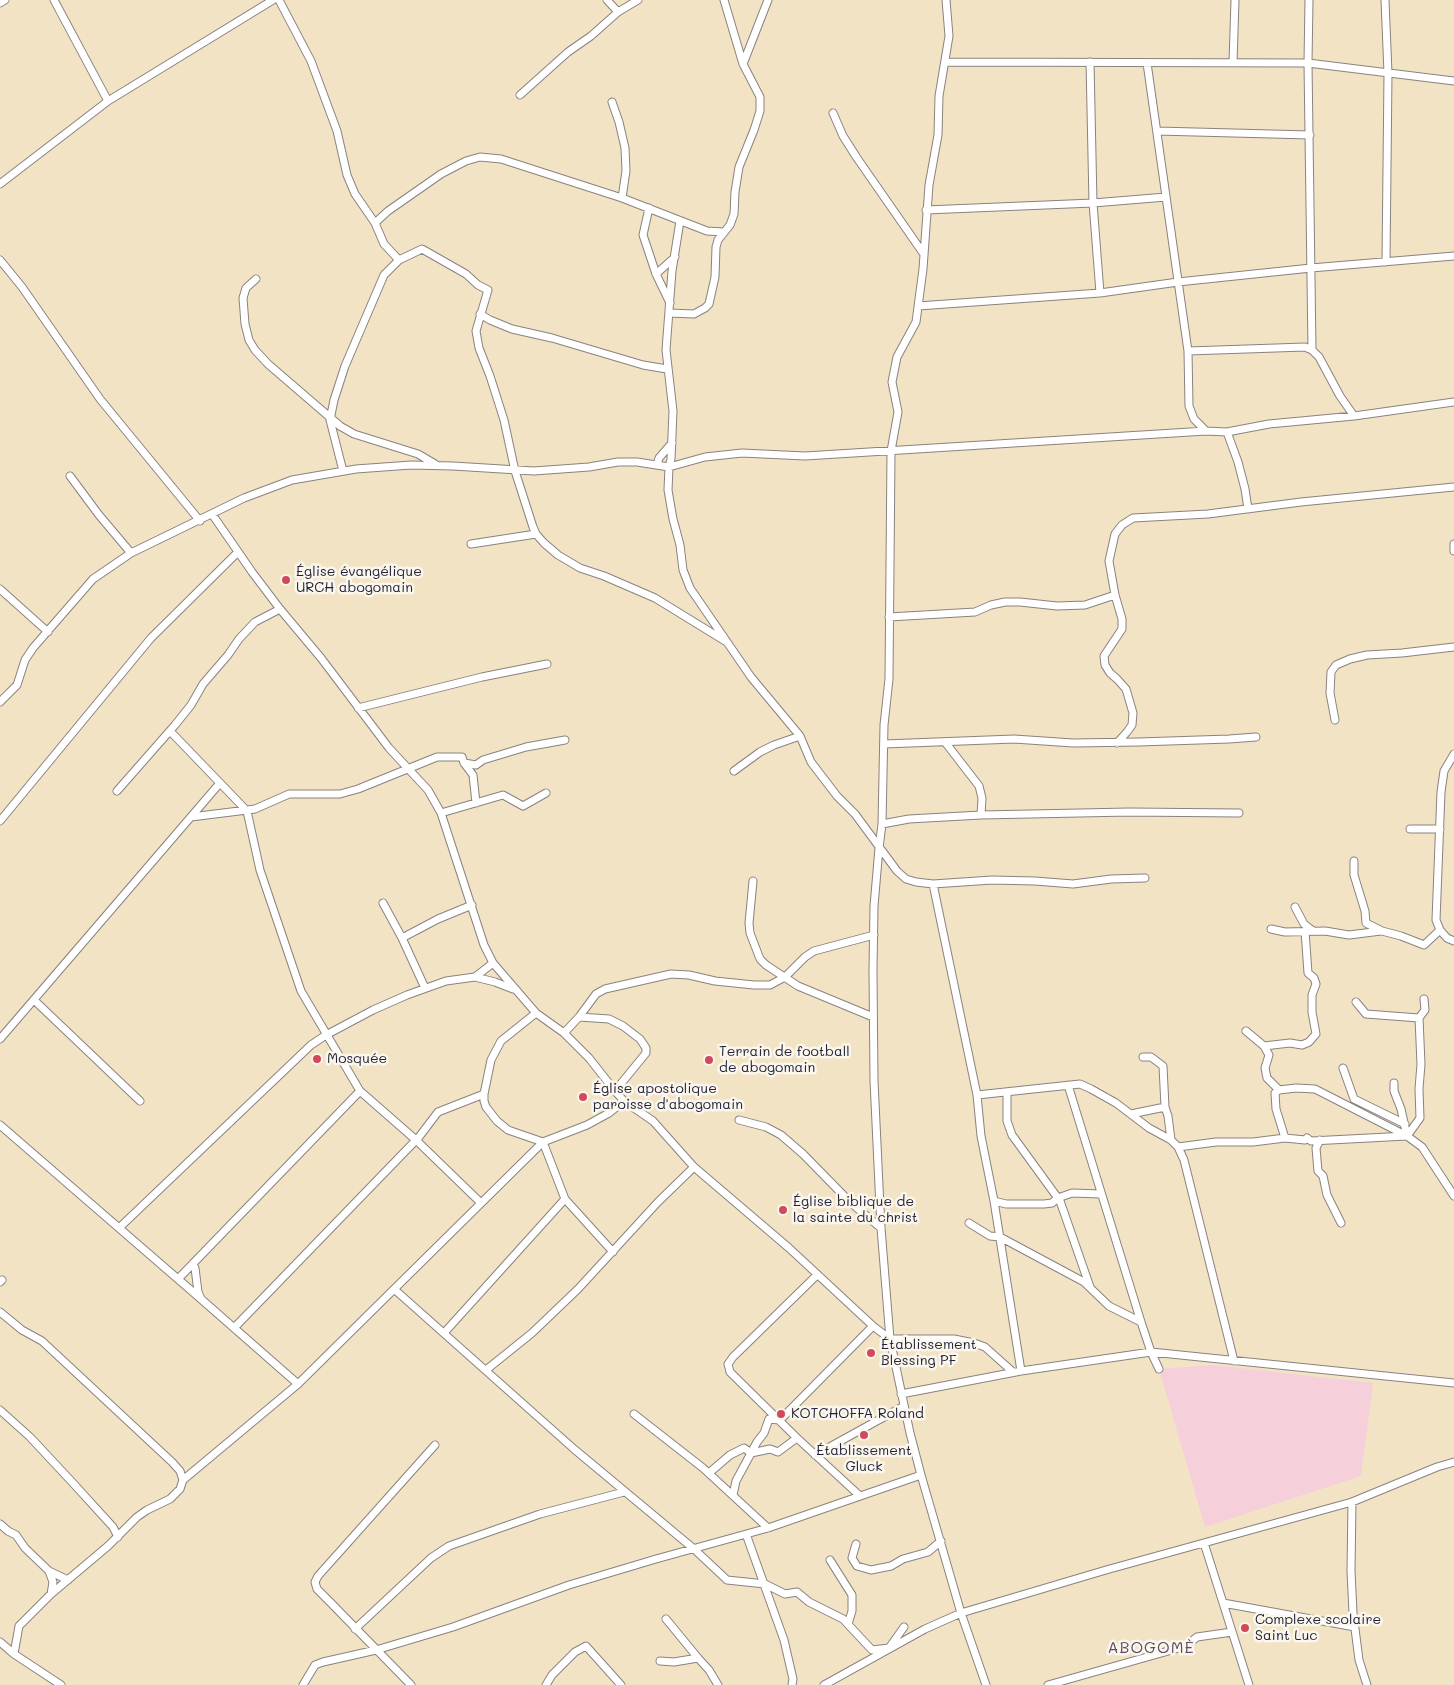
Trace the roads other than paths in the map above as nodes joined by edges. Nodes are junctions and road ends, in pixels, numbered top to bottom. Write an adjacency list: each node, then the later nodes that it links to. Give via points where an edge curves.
1 (5, 0): 13 (street)
2 (54, 0): 24 (street)
3 (273, 0): 24 (street)
4 (279, 0): 36 (street, via 311,61 338,131 346,175)
5 (607, 0): 14 (street)
6 (638, 0): 14 (street)
7 (724, 0): 20 (street)
8 (768, 0): 20 (street)
9 (946, 0): 15 (street, via 949,36)
10 (1235, 0): 18 (street)
11 (1309, 0): 19 (street)
12 (1385, 0): 21 (street)
13 (0, 3)
14 (618, 12): 23 (street)
15 (946, 62): 16 (street); 34 (street)
16 (1090, 62): 17 (street); 32 (street)
17 (1147, 62): 18 (street); 27 (street)
18 (1233, 63): 19 (street)
19 (1308, 63): 21 (street); 28 (street)
20 (743, 64): 37 (street, via 760,97 760,111 739,167 734,214)
21 (1388, 73): 22 (street); 43 (street)
22 (1454, 81)
23 (520, 95)
24 (108, 101): 29 (street)
25 (612, 102): 31 (street, via 625,148)
26 (833, 113): 38 (street, via 857,158)
27 (1157, 131): 28 (street); 30 (street)
28 (1310, 135): 44 (street)
29 (0, 184)
30 (1166, 197): 32 (street); 47 (street)
31 (622, 198): 33 (street); 36 (street, via 501,159 480,158 466,161 441,174)
32 (1093, 203): 34 (street); 48 (street)
33 (649, 208): 35 (street); 45 (street, via 643,235)
34 (926, 210): 38 (street)
35 (680, 221): 37 (street, via 707,231); 40 (street)
36 (375, 223): 42 (street, via 384,244)
37 (724, 232): 51 (street, via 716,247 715,277 709,304 694,314)
38 (924, 253): 50 (street)
39 (1454, 256): 43 (street)
40 (675, 257): 45 (street); 49 (street)
41 (0, 260): 72 (street, via 100,399)
42 (399, 260): 52 (street, via 422,249 466,274 488,290); 58 (street, via 384,275 345,366)
43 (1386, 262): 44 (street)
44 (1311, 268): 47 (street); 53 (street)
45 (656, 274): 49 (street)
46 (256, 279): 58 (street, via 246,288 243,298 249,340 268,364)
47 (1178, 282): 48 (street); 54 (street)
48 (1100, 293): 50 (street)
49 (670, 304): 51 (street)
50 (918, 306): 62 (street, via 914,328 897,357 892,382 898,412)
51 (669, 313): 55 (street)
52 (480, 314): 55 (street, via 512,329); 66 (street, via 476,331 479,348 504,420)
53 (1312, 350): 54 (street, via 1305,347); 57 (street)
54 (1188, 351): 59 (street, via 1189,406 1194,419)
55 (668, 369): 61 (street, via 673,411)
56 (1454, 402): 57 (street)
57 (1354, 416): 60 (street, via 1269,424)
58 (330, 420): 63 (street, via 354,434 411,452); 67 (street)
59 (1206, 431): 60 (street); 62 (street)
60 (1227, 432): 70 (street, via 1238,462)
61 (672, 444): 64 (street, via 659,458); 65 (street)
62 (891, 451): 65 (street, via 804,456 742,453 706,457); 82 (street)
63 (438, 465): 66 (street); 67 (street)
64 (657, 466): 65 (street); 66 (street, via 618,462 589,467)
65 (669, 468): 84 (street, via 668,490 683,570 690,588)
66 (515, 470): 73 (street)
67 (343, 471): 71 (street, via 292,480)
68 (70, 476): 78 (street, via 98,515)
69 (1454, 487): 70 (street)
70 (1248, 508): 80 (street, via 1208,514 1133,518 1122,525 1115,534 1109,561)
71 (212, 514): 72 (street); 77 (street)
72 (200, 521): 78 (street)
73 (536, 534): 74 (street); 84 (street, via 558,555 580,568 655,598)
74 (471, 544)
75 (1454, 544): 76 (street)
76 (1454, 551)
77 (238, 552): 81 (street); 110 (street, via 151,638)
78 (132, 553): 83 (street, via 93,579)
79 (0, 589): 83 (street)
80 (1115, 595): 82 (street, via 1085,605 1005,602 975,612); 95 (street, via 1122,630 1104,656 1105,665 1126,689 1133,713 1132,725)
81 (280, 609): 88 (street); 90 (street, via 255,622 240,638)
82 (889, 617): 96 (street)
83 (48, 632): 87 (street, via 25,660 17,685)
84 (728, 643): 91 (street)
85 (1454, 647): 89 (street, via 1367,655 1336,665 1331,672 1330,694)
86 (547, 664): 88 (street)
87 (0, 702)
88 (358, 708): 99 (street)
89 (1335, 720)
90 (170, 730): 101 (street); 102 (street)
91 (800, 736): 100 (street, via 760,752); 114 (street, via 810,762 855,814)
92 (1256, 737): 95 (street)
93 (565, 740): 98 (street, via 482,760 476,765)
94 (945, 742): 95 (street, via 1014,739 1073,744); 96 (street); 108 (street, via 979,786)
95 (1117, 743)
96 (884, 744): 111 (street)
97 (1454, 754): 113 (street, via 1444,771)
98 (464, 763): 99 (street, via 462,757 437,757); 104 (street, via 473,775)
99 (408, 768): 105 (street, via 340,794 289,794); 106 (street, via 428,790)
100 (734, 771)
101 (220, 783): 105 (street); 109 (street)
102 (117, 792)
103 (546, 792): 104 (street, via 523,806 503,795)
104 (476, 804): 106 (street)
105 (247, 811): 109 (street); 143 (street, via 260,870 301,991)
106 (441, 813): 120 (street)
107 (1239, 813): 108 (street)
108 (981, 815): 111 (street, via 909,819)
109 (191, 817): 135 (street)
110 (0, 821)
111 (882, 824): 114 (street)
112 (1410, 829): 113 (street)
113 (1440, 829): 123 (street, via 1436,920)
114 (878, 848): 118 (street, via 906,879); 126 (street)
115 (1354, 861): 125 (street, via 1354,875 1366,923)
116 (1145, 878): 118 (street, via 1073,884 992,880)
117 (753, 880): 131 (street, via 749,916 752,940 760,959)
118 (932, 884): 155 (street)
119 (383, 903): 127 (street)
120 (472, 905): 127 (street); 129 (street)
121 (1295, 907): 124 (street)
122 (1271, 929): 124 (street)
123 (1440, 930): 125 (street, via 1424,945); 128 (street)
124 (1309, 931): 125 (street, via 1348,935); 145 (street, via 1308,973 1316,984 1312,1012 1316,1034 1302,1045)
125 (1382, 931)
126 (874, 935): 131 (street, via 814,951); 139 (street)
127 (402, 938): 132 (street)
128 (1454, 941)
129 (493, 963): 130 (street); 133 (street)
130 (475, 977): 132 (street); 133 (street)
131 (785, 977): 138 (street, via 770,985 754,985 670,974 605,989 596,994); 139 (street, via 810,992)
132 (425, 988): 143 (street)
133 (514, 989): 137 (street)
134 (1424, 999): 140 (street, via 1425,1010)
135 (34, 1000): 144 (street); 156 (street)
136 (1356, 1002): 140 (street, via 1366,1014)
137 (536, 1013): 142 (street); 154 (street, via 496,1048 490,1060)
138 (579, 1017): 142 (street); 152 (street, via 609,1020 623,1026 646,1048 646,1053)
139 (873, 1017): 180 (street)
140 (1419, 1018): 163 (street, via 1420,1118)
141 (1246, 1031): 145 (street)
142 (564, 1033): 152 (street)
143 (326, 1035): 151 (street); 179 (street, via 311,1045)
144 (0, 1039)
145 (1264, 1046): 150 (street, via 1269,1055 1265,1068 1267,1078)
146 (1144, 1057): 158 (street, via 1151,1057 1163,1066)
147 (1343, 1068): 161 (street, via 1354,1099)
148 (1394, 1082): 161 (street)
149 (1068, 1085): 153 (street); 159 (street, via 1080,1084 1091,1089); 171 (street)
150 (1279, 1090): 163 (street, via 1315,1089); 164 (street, via 1275,1093 1276,1109)
151 (360, 1091): 165 (street); 183 (street)
152 (615, 1091): 157 (street)
153 (1006, 1092): 155 (street); 173 (street, via 1007,1121 1012,1135)
154 (484, 1094): 165 (street, via 438,1112); 168 (street, via 486,1107 508,1130)
155 (977, 1095): 175 (street, via 981,1136)
156 (140, 1101)
157 (624, 1101): 168 (street, via 587,1125); 170 (street, via 653,1120)
158 (1165, 1107): 159 (street); 166 (street)
159 (1131, 1114): 166 (street)
160 (739, 1120): 180 (street, via 781,1135)
161 (1405, 1124): 163 (street)
162 (0, 1126): 179 (street)
163 (1408, 1136): 167 (street); 172 (street, via 1422,1147)
164 (1285, 1138): 167 (street); 169 (street)
165 (416, 1140): 176 (street); 192 (street)
166 (1171, 1140): 169 (street)
167 (1320, 1140): 178 (street, via 1316,1148 1318,1171 1323,1176 1326,1195)
168 (543, 1142): 174 (street); 176 (street)
169 (1178, 1147): 196 (street, via 1184,1160)
170 (694, 1167): 182 (street); 184 (street)
171 (1102, 1194): 173 (street, via 1072,1194); 190 (street)
172 (1454, 1196)
173 (1058, 1198): 175 (street, via 1044,1204); 186 (street)
174 (565, 1200): 182 (street); 193 (street)
175 (994, 1201): 181 (street)
176 (481, 1204): 187 (street)
177 (969, 1223): 181 (street, via 990,1236)
178 (1340, 1223)
179 (119, 1228): 185 (street)
180 (881, 1228): 194 (street)
181 (1000, 1237): 186 (street); 199 (street)
182 (613, 1252): 198 (street, via 532,1333)
183 (193, 1264): 185 (street); 188 (street)
184 (817, 1275): 191 (street); 207 (street, via 728,1364 730,1372)
185 (178, 1279): 188 (street)
186 (1090, 1287): 190 (street, via 1109,1306)
187 (394, 1289): 193 (street); 202 (street)
188 (201, 1299): 192 (street)
189 (0, 1312): 215 (street, via 42,1341 172,1462)
190 (1141, 1322): 195 (street)
191 (872, 1326): 194 (street); 207 (street)
192 (234, 1328): 202 (street)
193 (444, 1333): 198 (street)
194 (890, 1339): 200 (street, via 954,1339 974,1343 985,1347); 203 (street)
195 (1151, 1352): 196 (street); 197 (street); 199 (street)
196 (1234, 1361): 201 (street)
197 (1159, 1369)
198 (486, 1370): 216 (street)
199 (1021, 1371): 200 (street)
200 (1013, 1372): 203 (street)
201 (1454, 1383)
202 (298, 1384): 215 (street)
203 (901, 1394): 204 (street)
204 (904, 1406): 211 (street); 214 (street)
205 (0, 1410): 223 (street, via 60,1469 113,1527)
206 (634, 1414): 213 (street)
207 (780, 1420): 208 (street); 210 (street, via 769,1419)
208 (797, 1438): 210 (street, via 778,1452 770,1449); 211 (street)
209 (435, 1445): 239 (street, via 315,1582 317,1589)
210 (751, 1453): 213 (street, via 744,1448); 217 (street, via 736,1481)
211 (816, 1455): 218 (street)
212 (1454, 1462): 219 (street)
213 (709, 1473): 217 (street)
214 (921, 1475): 218 (street); 224 (street)
215 (183, 1480): 223 (street, via 180,1489 170,1499 137,1517)
216 (624, 1492): 227 (street); 239 (street, via 540,1514 449,1546 431,1558)
217 (733, 1495): 221 (street)
218 (860, 1496): 221 (street)
219 (1352, 1502): 225 (street); 238 (street, via 1351,1571)
220 (0, 1524): 229 (street, via 16,1535)
221 (768, 1528): 222 (street)
222 (746, 1534): 227 (street); 231 (street)
223 (118, 1537): 230 (street)
224 (941, 1541): 226 (street, via 928,1552 871,1570 857,1566 852,1558); 234 (street)
225 (1204, 1543): 233 (street); 234 (street)
226 (856, 1544)
227 (694, 1549): 231 (street, via 727,1580); 243 (street, via 569,1586)
228 (830, 1560): 236 (street, via 852,1595)
229 (49, 1571): 230 (street); 232 (street, via 53,1582)
230 (68, 1580): 232 (street)
231 (765, 1584): 236 (street, via 785,1594 797,1592); 253 (street, via 784,1640)
232 (51, 1594): 244 (street, via 19,1626)
233 (1223, 1603): 238 (street); 240 (street)
234 (961, 1614): 242 (street); 255 (street)
235 (666, 1618): 245 (street)
236 (848, 1624): 242 (street, via 872,1650)
237 (904, 1627): 242 (street)
238 (1355, 1627): 258 (street, via 1359,1660)
239 (356, 1629): 243 (street)
240 (1232, 1632): 256 (street, via 1197,1637 1186,1646); 257 (street)
241 (0, 1642): 244 (street)
242 (888, 1648): 254 (street)
243 (376, 1650): 248 (street, via 315,1665); 249 (street)
244 (14, 1654): 247 (street)
245 (698, 1658): 246 (street); 252 (street)
246 (660, 1661)
247 (61, 1685)
248 (303, 1685)
249 (410, 1685)
250 (546, 1685): 251 (street, via 575,1652 586,1646)
251 (621, 1685)
252 (718, 1685)
253 (792, 1685)
254 (824, 1685)
255 (986, 1685)
256 (1048, 1685)
257 (1249, 1685)
258 (1367, 1685)

